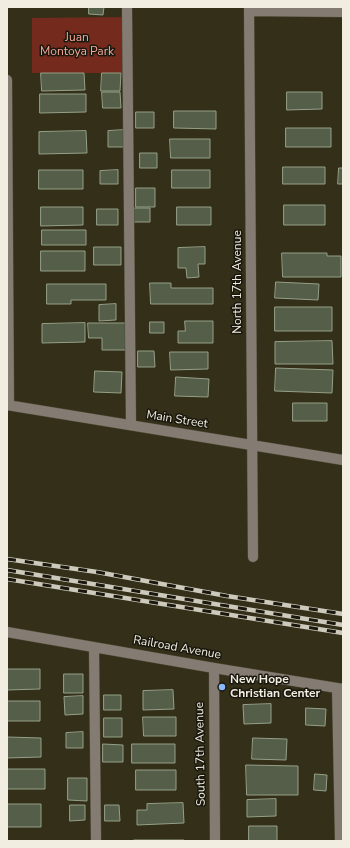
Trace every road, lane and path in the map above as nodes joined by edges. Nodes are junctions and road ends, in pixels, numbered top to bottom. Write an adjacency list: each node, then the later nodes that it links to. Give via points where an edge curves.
1 (127, 7): 6 (street)
2 (249, 9): 3 (street); 7 (street, North 17th Avenue)
3 (343, 12)
4 (7, 80): 5 (street)
5 (8, 405): 6 (street, Main Street)
6 (131, 425): 7 (street, Main Street)
7 (252, 445): 8 (street, Main Street); 9 (street, North 17th Avenue)
8 (343, 460)
9 (253, 557)
10 (7, 632): 11 (street, Railroad Avenue)
11 (94, 647): 12 (street, Railroad Avenue); 14 (street)
12 (214, 668): 13 (street, Railroad Avenue); 15 (street, South 17th Avenue)
13 (340, 688): 16 (street)
14 (96, 841)
15 (215, 841)
16 (340, 841)

